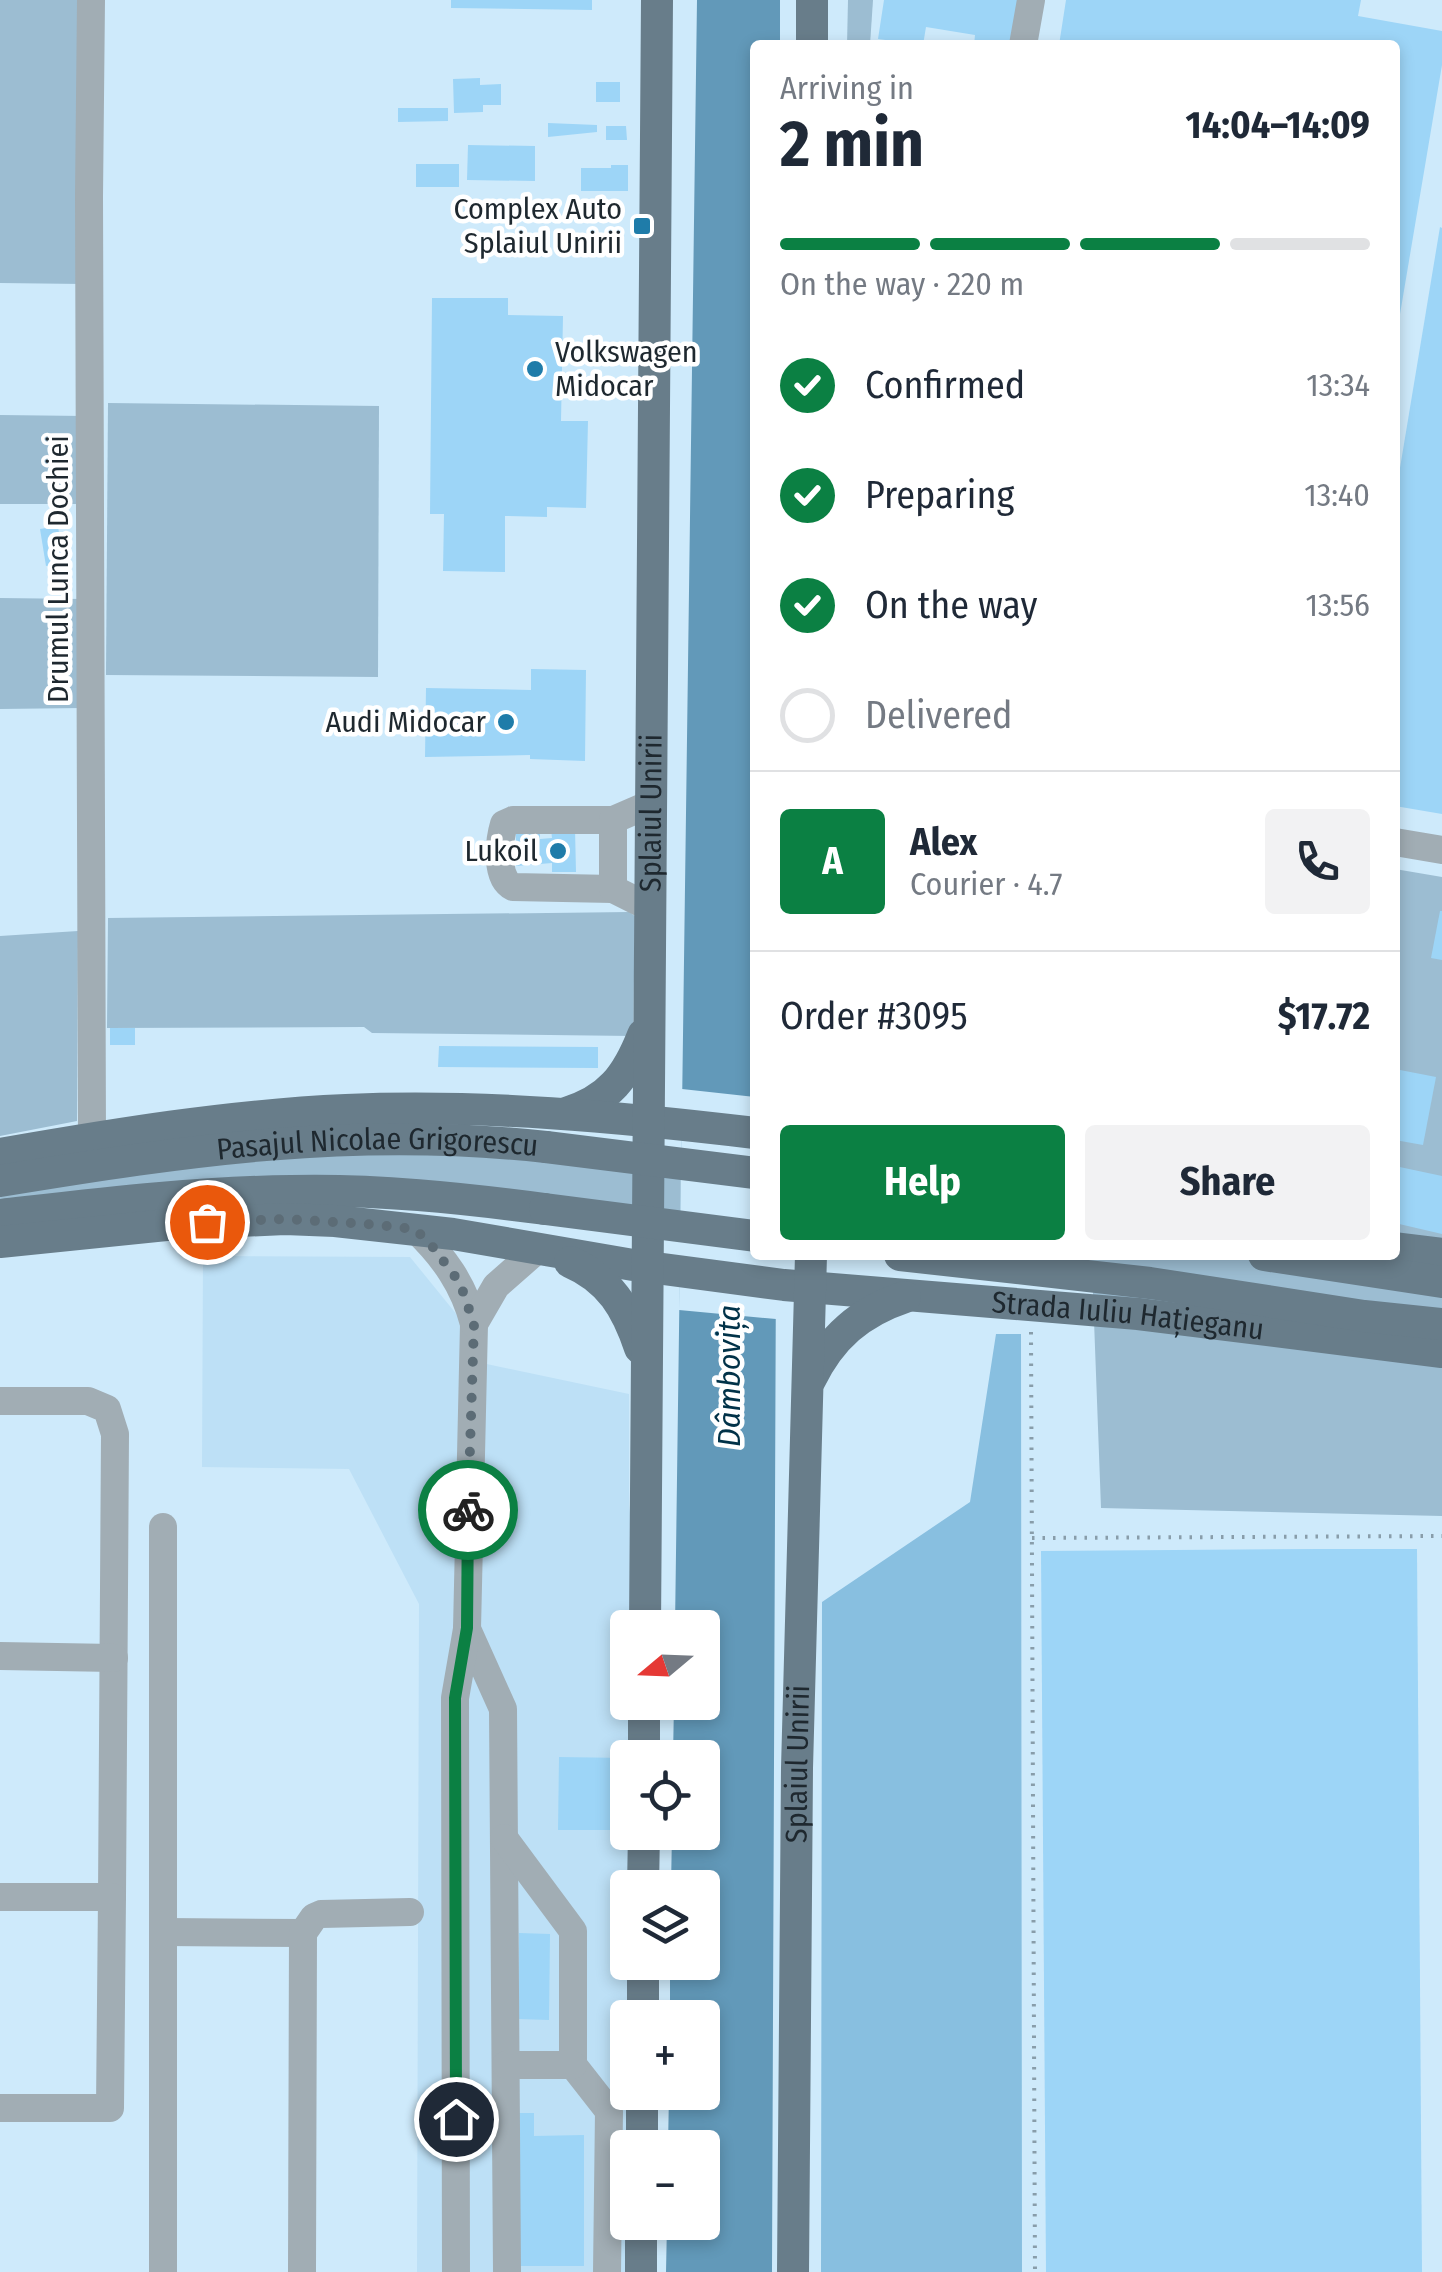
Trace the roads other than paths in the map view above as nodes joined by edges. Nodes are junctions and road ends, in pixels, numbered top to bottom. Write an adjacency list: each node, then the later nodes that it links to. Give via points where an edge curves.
1 (91, 0): 17 (street, Drumul Lunca Dochiei)
2 (657, 0): 7 (main road, Splaiul Unirii)
3 (812, 0): 5 (main road)
4 (1031, 0): 6 (street)
5 (812, 40)
6 (1024, 40)
7 (650, 804): 8 (street); 12 (main road, Splaiul Unirii)
8 (614, 820): 11 (street); 11 (street, via 512,820 501,833 502,875 513,888)
9 (1400, 843): 10 (street)
10 (1442, 850)
11 (613, 889): 12 (street)
12 (649, 908): 13 (main road, Splaiul Unirii)
13 (648, 1021): 14 (main road, via 612,1091); 15 (main road, Splaiul Unirii)
14 (558, 1115): 15 (main road); 17 (main road, via 346,1110)
15 (648, 1121): 16 (main road); 31 (main road, Splaiul Unirii)
16 (750, 1133)
17 (92, 1138): 18 (main road)
18 (0, 1154)
19 (750, 1172): 20 (main road, Pasajul Nicolae Grigorescu, bridge, via 424,1137 300,1140)
20 (0, 1180)
21 (0, 1215): 23 (main road, Pasajul Nicolae Grigorescu, bridge, via 292,1190 425,1196)
22 (415, 1229): 24 (main road, via 238,1220); 25 (main road); 35 (street, via 460,1283)
23 (750, 1235)
24 (0, 1242)
25 (538, 1249): 31 (main road, Strada Iuliu Hațieganu); 35 (street, via 496,1286); 38 (main road, via 606,1283)
26 (1400, 1249): 27 (main road)
27 (1442, 1254)
28 (811, 1260): 33 (main road, Splaiul Unirii)
29 (938, 1260): 36 (main road)
30 (1297, 1260): 32 (main road)
31 (647, 1268): 33 (main road, Strada Iuliu Hațieganu); 38 (main road, Splaiul Unirii)
32 (1442, 1282)
33 (810, 1288): 34 (main road, Strada Iuliu Hațieganu); 39 (main road, Splaiul Unirii)
34 (909, 1296): 37 (main road, Strada Iuliu Hațieganu, via 1173,1318); 39 (main road, via 846,1328)
35 (474, 1324): 43 (street)
36 (1442, 1324)
37 (1442, 1352)
38 (646, 1367): 42 (main road, Splaiul Unirii)
39 (807, 1386): 62 (main road, Splaiul Unirii)
40 (0, 1401): 45 (street, via 88,1402 107,1409 115,1434)
41 (163, 1527): 50 (street)
42 (645, 1610)
43 (467, 1628): 46 (street, via 504,1709); 58 (street, via 455,1698)
44 (0, 1656): 45 (street)
45 (114, 1658): 48 (street)
46 (504, 1838): 52 (street, via 573,1932); 53 (street)
47 (0, 1897): 48 (street)
48 (112, 1897): 54 (street, via 110,2108)
49 (410, 1912): 51 (street, via 320,1914)
50 (164, 1932): 51 (street); 56 (street)
51 (303, 1933): 57 (street)
52 (573, 2065): 53 (street); 60 (street, via 609,2111)
53 (506, 2066): 59 (street)
54 (0, 2108)
55 (641, 2240): 61 (main road)
56 (162, 2272)
57 (302, 2272)
58 (456, 2272)
59 (507, 2272)
60 (607, 2272)
61 (641, 2272)
62 (793, 2272)

